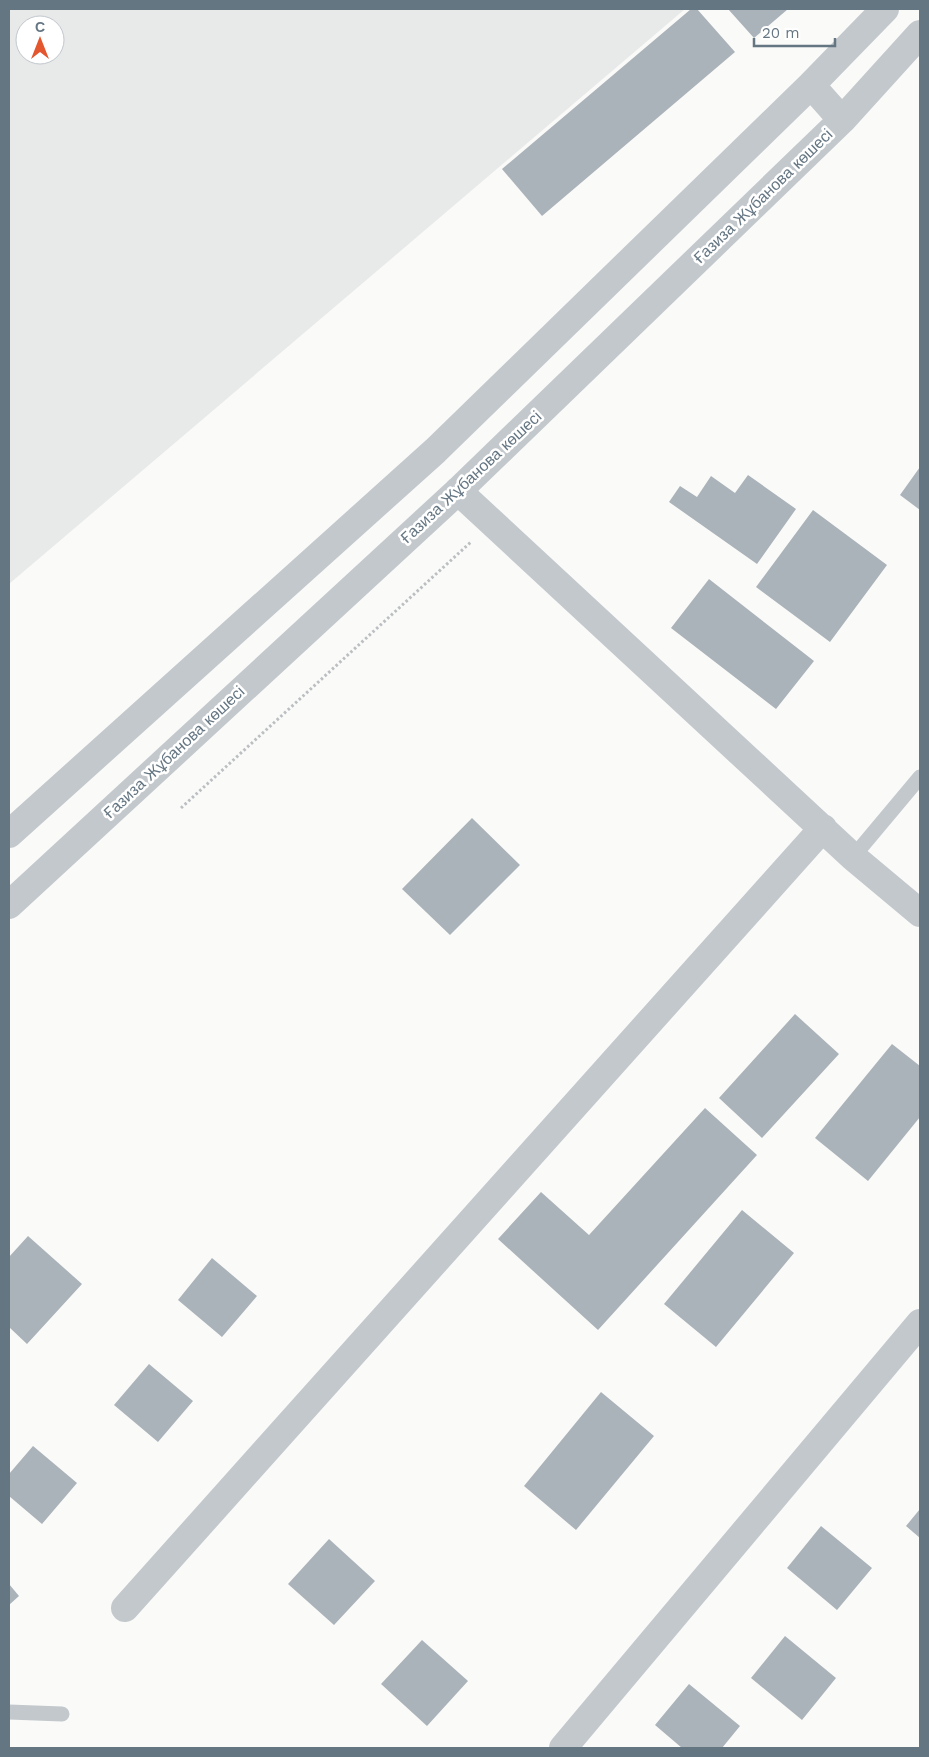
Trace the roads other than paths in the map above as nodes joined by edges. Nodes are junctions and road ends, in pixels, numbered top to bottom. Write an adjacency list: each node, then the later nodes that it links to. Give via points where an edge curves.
1 (885, 9): 3 (street)
2 (920, 34): 4 (street, Ғазиза Жұбанова көшесі)
3 (811, 85): 4 (street); 8 (street, via 435,451)
4 (842, 120): 5 (street, Ғазиза Жұбанова көшесі)
5 (458, 491): 7 (street); 10 (street, Ғазиза Жұбанова көшесі)
6 (920, 777): 9 (lane)
7 (823, 828): 9 (street); 13 (street)
8 (9, 834)
9 (852, 857): 11 (street)
10 (9, 905)
11 (920, 913)
12 (920, 1323): 16 (street)
13 (125, 1608)
14 (9, 1712): 15 (lane)
15 (62, 1714)
16 (563, 1748)

